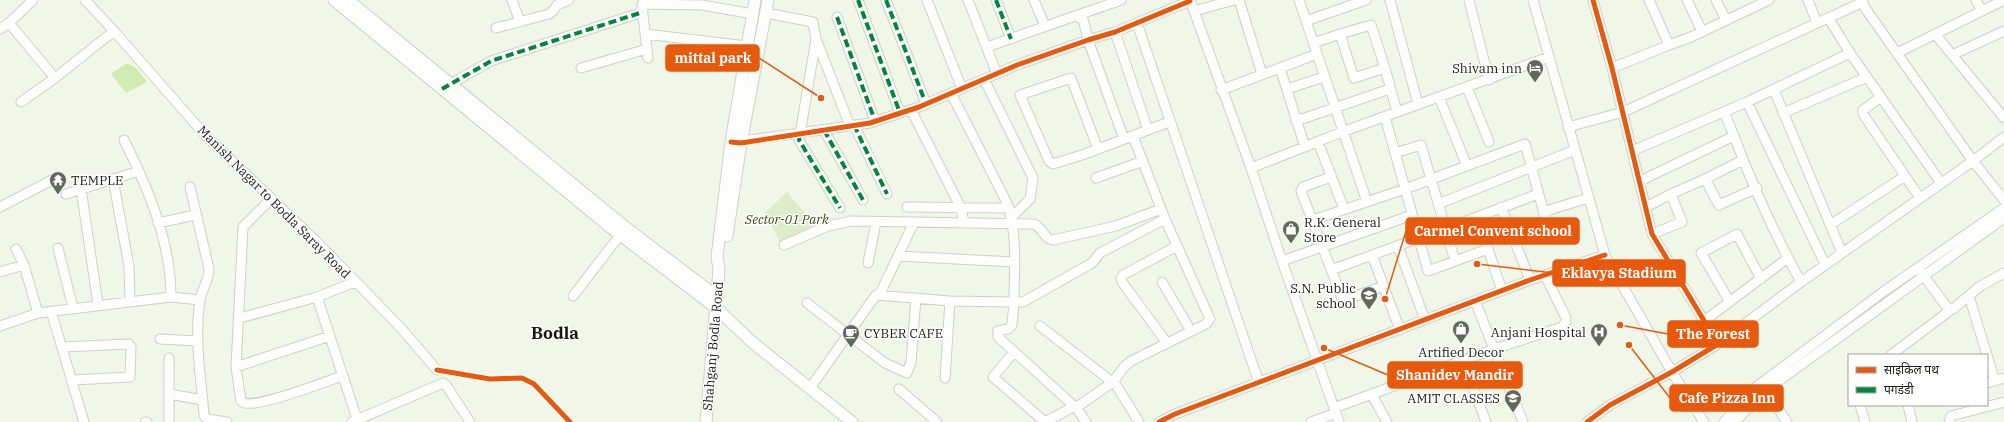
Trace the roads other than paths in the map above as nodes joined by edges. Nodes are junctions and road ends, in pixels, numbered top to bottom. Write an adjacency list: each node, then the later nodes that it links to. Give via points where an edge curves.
1 (33, 0): 45 (street)
2 (85, 0): 50 (street, Manish Nagar to Bodla Saray Road)
3 (334, 0): 80 (main road)
4 (348, 0): 80 (main road)
5 (512, 0): 43 (street)
6 (569, 0): 43 (street, via 557,5 549,14)
7 (755, 0): 37 (main road, Shahganj Bodla Road)
8 (768, 0): 36 (main road, Shahganj Bodla Road)
9 (858, 0): 99 (street)
10 (886, 0): 92 (street)
11 (926, 0): 82 (street)
12 (968, 0): 63 (street)
13 (996, 0): 58 (street)
14 (1034, 0): 47 (street)
15 (1121, 0): 38 (street)
16 (1234, 0): 34 (street)
17 (1239, 0): 74 (street)
18 (1299, 0): 42 (street)
19 (1390, 0): 93 (street)
20 (1469, 0): 79 (street)
21 (1533, 0): 68 (street)
22 (1593, 0): 72 (street)
23 (1649, 0): 61 (street)
24 (1688, 0): 51 (street)
25 (1716, 0): 41 (street)
26 (1769, 0): 41 (street)
27 (1808, 0): 46 (street)
28 (1976, 0): 35 (street)
29 (2004, 0): 35 (street)
30 (1190, 1): 34 (street); 44 (street)
31 (1361, 1): 42 (street)
32 (1862, 1): 40 (street); 65 (street)
33 (642, 5): 37 (street, via 702,5); 54 (street); 80 (street, via 491,61)
34 (1194, 11): 85 (street)
35 (1982, 11): 56 (street)
36 (766, 13): 57 (street, via 811,20); 117 (main road, Shahganj Bodla Road)
37 (753, 14): 62 (main road, Shahganj Bodla Road)
38 (1078, 15): 47 (street); 59 (street, via 1083,19)
39 (836, 17): 103 (street)
40 (1829, 19): 46 (street); 64 (street)
41 (1726, 20): 51 (street)
42 (1306, 21): 60 (street)
43 (520, 22): 48 (street)
44 (1137, 22): 53 (street); 105 (street)
45 (9, 23): 49 (street); 77 (street)
46 (1817, 23): 97 (street)
47 (1045, 26): 58 (street)
48 (496, 28)
49 (0, 29)
50 (114, 31): 77 (street); 149 (street, Manish Nagar to Bodla Saray Road, via 205,135)
51 (1702, 31): 61 (street)
52 (2004, 31): 67 (street)
53 (1115, 32): 59 (street); 109 (street)
54 (645, 34): 62 (street); 69 (street, via 647,53)
55 (1340, 34): 60 (street); 71 (street, via 1371,25); 71 (street, via 1354,78)
56 (1935, 34): 65 (street); 67 (street)
57 (816, 39): 106 (street); 111 (street)
58 (1011, 39): 63 (street)
59 (1088, 40): 73 (street); 115 (street)
60 (1313, 43): 66 (street)
61 (1669, 45): 72 (street)
62 (747, 46): 117 (main road, Shahganj Bodla Road)
63 (987, 47): 73 (street)
64 (1850, 53): 76 (street); 86 (street)
65 (1897, 53): 127 (street)
66 (1317, 54): 70 (street); 75 (street)
67 (1952, 55): 102 (street)
68 (1549, 57): 79 (street); 107 (street)
69 (581, 68)
70 (1280, 68): 74 (street); 83 (street)
71 (1385, 68): 84 (street)
72 (1612, 68): 97 (street)
73 (997, 74): 78 (street)
74 (1262, 74): 85 (street)
75 (1324, 77): 83 (street); 94 (street)
76 (1867, 77): 89 (street); 100 (street)
77 (55, 78): 90 (street)
78 (984, 79): 82 (street); 168 (street, via 1033,178 1030,199)
79 (1489, 80): 81 (street)
80 (446, 86): 180 (main road); 216 (main road)
81 (1467, 87): 88 (street); 119 (street)
82 (962, 89): 87 (street)
83 (1287, 89): 104 (street)
84 (1390, 89): 94 (street); 96 (street)
85 (1221, 90): 129 (street)
86 (1774, 90): 91 (street); 100 (street)
87 (951, 93): 92 (street); 168 (street)
88 (1439, 97): 93 (street); 128 (street)
89 (1881, 97): 132 (street, via 1863,110 1863,114); 140 (street)
90 (21, 102)
91 (1747, 102): 98 (street); 199 (street)
92 (926, 104): 95 (street)
93 (1418, 104): 96 (street)
94 (1334, 108): 104 (street); 110 (street)
95 (911, 110): 99 (street); 161 (street)
96 (1397, 112): 101 (street)
97 (1623, 112): 107 (street); 123 (street)
98 (1724, 112): 113 (street); 123 (street)
99 (900, 113): 103 (street)
100 (1783, 113): 177 (street)
101 (1385, 117): 110 (street); 124 (street)
102 (2004, 118)
103 (875, 121): 106 (street)
104 (1296, 121): 120 (street)
105 (1170, 122): 109 (street); 265 (street)
106 (852, 126): 108 (street); 146 (street)
107 (1568, 127): 122 (street)
108 (824, 130): 111 (street); 152 (street)
109 (1148, 130): 112 (street)
110 (1342, 132): 118 (street); 154 (street)
111 (800, 134): 117 (street); 160 (street, via 799,140)
112 (1133, 136): 115 (street); 126 (street)
113 (1734, 136): 125 (street); 139 (street)
114 (2004, 138): 127 (street)
115 (1124, 139): 121 (street)
116 (124, 140): 131 (street)
117 (736, 142): 216 (main road, Shahganj Bodla Road, via 717,257 719,269)
118 (1318, 142): 120 (street); 133 (street)
119 (1489, 142)
120 (1305, 147): 129 (street)
121 (1098, 149): 121 (street, via 1051,163 1020,95 1071,78)
122 (1575, 150): 130 (street); 150 (street)
123 (1632, 151): 139 (street)
124 (1395, 153): 137 (street, via 1421,145); 144 (street)
125 (1743, 160): 138 (street); 142 (street)
126 (1143, 161): 134 (street); 163 (street)
127 (1973, 161): 140 (street); 153 (street)
128 (1467, 166): 130 (street, via 1525,144); 137 (street)
129 (1251, 168): 195 (street)
130 (1531, 168): 147 (street); 155 (street)
131 (139, 170): 136 (street); 175 (street)
132 (1905, 176): 151 (street); 177 (street)
133 (1331, 177): 164 (street); 172 (street, via 1301,189)
134 (1096, 178)
135 (54, 179): 156 (street)
136 (113, 179): 143 (street); 223 (street, via 129,266)
137 (1431, 179): 144 (street); 155 (street)
138 (1705, 179): 142 (street, via 1719,205); 148 (street)
139 (1640, 181): 159 (street)
140 (1941, 183): 151 (street)
141 (190, 187): 167 (street)
142 (1757, 188): 194 (street)
143 (81, 189): 145 (street); 227 (street)
144 (1405, 189): 154 (street); 166 (street)
145 (66, 194)
146 (887, 194)
147 (1538, 194): 158 (street); 165 (street)
148 (1671, 194): 159 (street); 179 (street, via 1682,222)
149 (271, 198): 209 (street, Manish Nagar to Bodla Saray Road); 234 (street, via 244,227)
150 (1588, 198): 165 (street); 192 (street)
151 (1920, 198): 190 (street)
152 (863, 200)
153 (2004, 200)
154 (1367, 202): 164 (street)
155 (1438, 204): 178 (street)
156 (0, 207)
157 (907, 207): 161 (street)
158 (1502, 207): 169 (street); 182 (street)
159 (1646, 207): 179 (street)
160 (840, 208)
161 (961, 208): 168 (street); 176 (street)
162 (2004, 208): 201 (street)
163 (1161, 209): 168 (street, via 1116,226 1053,240 1048,239 1035,224); 171 (street)
164 (1344, 209): 172 (street)
165 (1543, 212): 182 (street, via 1547,224)
166 (1412, 215): 181 (street); 186 (street)
167 (197, 216): 175 (street); 221 (street, via 209,269)
168 (1011, 216): 176 (street); 197 (street)
169 (1477, 217): 178 (street); 189 (street)
170 (2004, 218): 206 (street)
171 (1165, 219): 184 (street); 225 (street, via 1100,253 1092,263 1023,302)
172 (1313, 220): 186 (street)
173 (876, 222): 174 (street); 183 (street, via 851,221 833,224); 198 (street)
174 (914, 222): 176 (street); 193 (street)
175 (158, 223): 218 (street, via 170,271)
176 (964, 223)
177 (1830, 225): 190 (street)
178 (1445, 229): 196 (street)
179 (1652, 234): 236 (street)
180 (620, 235): 215 (street); 229 (main road)
181 (1419, 238): 185 (street); 196 (street, via 1428,271)
182 (1513, 238): 208 (street)
183 (784, 245)
184 (1177, 246): 240 (street, via 1210,317 1209,322); 245 (street, via 1121,278)
185 (1398, 246): 191 (street); 235 (street)
186 (1323, 247): 195 (street); 202 (street)
187 (58, 248): 230 (street)
188 (16, 249): 200 (street)
189 (1488, 249): 196 (street); 213 (street)
190 (1842, 253): 199 (street)
191 (1372, 255): 202 (street); 212 (street)
192 (1605, 255): 205 (street); 258 (street)
193 (898, 256): 197 (street); 214 (street)
194 (1788, 258): 207 (street); 211 (street)
195 (1282, 261): 253 (street)
196 (1454, 261)
197 (1014, 262): 225 (street)
198 (868, 263)
199 (1825, 264): 211 (street)
200 (24, 265): 203 (street); 233 (street)
201 (1918, 268): 206 (street); 299 (street, via 1752,390)
202 (1331, 270): 212 (street, via 1342,299)
203 (0, 272)
204 (2004, 273): 217 (street, via 1979,287)
205 (1546, 275): 208 (street); 248 (street, via 1566,318 1565,325)
206 (1924, 276): 231 (street, via 1946,308); 300 (street, via 1762,393)
207 (1761, 279): 226 (street); 226 (street, via 1736,234 1701,253)
208 (1530, 280): 213 (street)
209 (355, 282): 219 (street); 257 (street, Manish Nagar to Bodla Saray Road, via 400,327)
210 (1162, 282): 240 (street)
211 (1802, 282): 246 (street)
212 (1384, 286): 239 (street)
213 (1502, 291): 224 (street)
214 (880, 294): 220 (street); 241 (street, via 873,298)
215 (573, 296)
216 (716, 296): 229 (main road, Shahganj Bodla Road)
217 (1969, 296): 231 (street); 251 (street)
218 (171, 297): 221 (street); 223 (street)
219 (317, 297): 234 (street); 242 (street)
220 (916, 298): 222 (street); 241 (street, via 914,337 908,373 885,363)
221 (200, 300): 244 (street)
222 (950, 300): 225 (street); 260 (street)
223 (130, 301): 227 (street)
224 (1474, 301): 235 (street); 248 (street)
225 (1014, 302): 249 (street, via 1012,325 997,335)
226 (1730, 302): 236 (street)
227 (98, 304): 230 (street)
228 (808, 304): 241 (street)
229 (715, 307): 266 (main road, via 752,342); 285 (main road, Shahganj Bodla Road)
230 (73, 308): 232 (street)
231 (1952, 309): 250 (street)
232 (51, 311): 233 (street); 247 (street)
233 (38, 313): 237 (street)
234 (240, 318): 256 (street)
235 (1425, 320): 239 (street)
236 (1704, 321): 246 (street)
237 (0, 326)
238 (1040, 326): 263 (street)
239 (1400, 330): 253 (street)
240 (1191, 331): 245 (street)
241 (848, 333): 266 (street)
242 (330, 336): 256 (street); 259 (street)
243 (160, 339): 244 (street)
244 (198, 341): 270 (street)
245 (1167, 343): 263 (street, via 1131,361)
246 (1718, 344): 258 (street)
247 (62, 348): 262 (street); 262 (street, via 129,344 131,346 130,377)
248 (1494, 349): 254 (street); 296 (street)
249 (1014, 352): 274 (street); 288 (street, via 993,377)
250 (1892, 354)
251 (1987, 354)
252 (169, 358): 268 (street)
253 (1318, 360): 265 (street); 276 (street)
254 (1463, 360): 269 (street); 295 (street)
255 (1988, 362): 264 (street)
256 (236, 367): 259 (street, via 241,400 246,404 267,401)
257 (437, 370)
258 (1672, 372): 277 (street, via 1610,405); 298 (street)
259 (342, 376): 280 (street)
260 (945, 378)
261 (2004, 378): 264 (street)
262 (72, 380): 281 (street)
263 (1113, 382): 274 (street); 290 (street, via 1120,389)
264 (1991, 382)
265 (1259, 383): 279 (street)
266 (810, 388): 286 (main road)
267 (899, 389): 287 (street)
268 (169, 394): 270 (street); 282 (street)
269 (1372, 395): 276 (street); 294 (street)
270 (203, 400): 278 (street)
271 (2004, 402): 304 (street, via 1951,416)
272 (1860, 406): 302 (street)
273 (1908, 406): 303 (street)
274 (1075, 407): 288 (street); 289 (street)
275 (1777, 407): 301 (street)
276 (1335, 410): 292 (street); 293 (street)
277 (1597, 419): 297 (street)
278 (205, 420): 283 (street)
279 (1170, 420): 291 (street)
280 (355, 421): 284 (street, via 443,383)
281 (84, 422)
282 (169, 422)
283 (227, 422)
284 (470, 422)
285 (706, 422)
286 (852, 422)
287 (937, 422)
288 (1045, 422)
289 (1086, 422)
290 (1139, 422)
291 (1159, 422)
292 (1311, 422)
293 (1339, 422)
294 (1387, 422)
295 (1486, 422)
296 (1523, 422)
297 (1587, 422)
298 (1704, 422)
299 (1724, 422)
300 (1735, 422)
301 (1787, 422)
302 (1864, 422)
303 (1912, 422)
304 (1949, 422)

